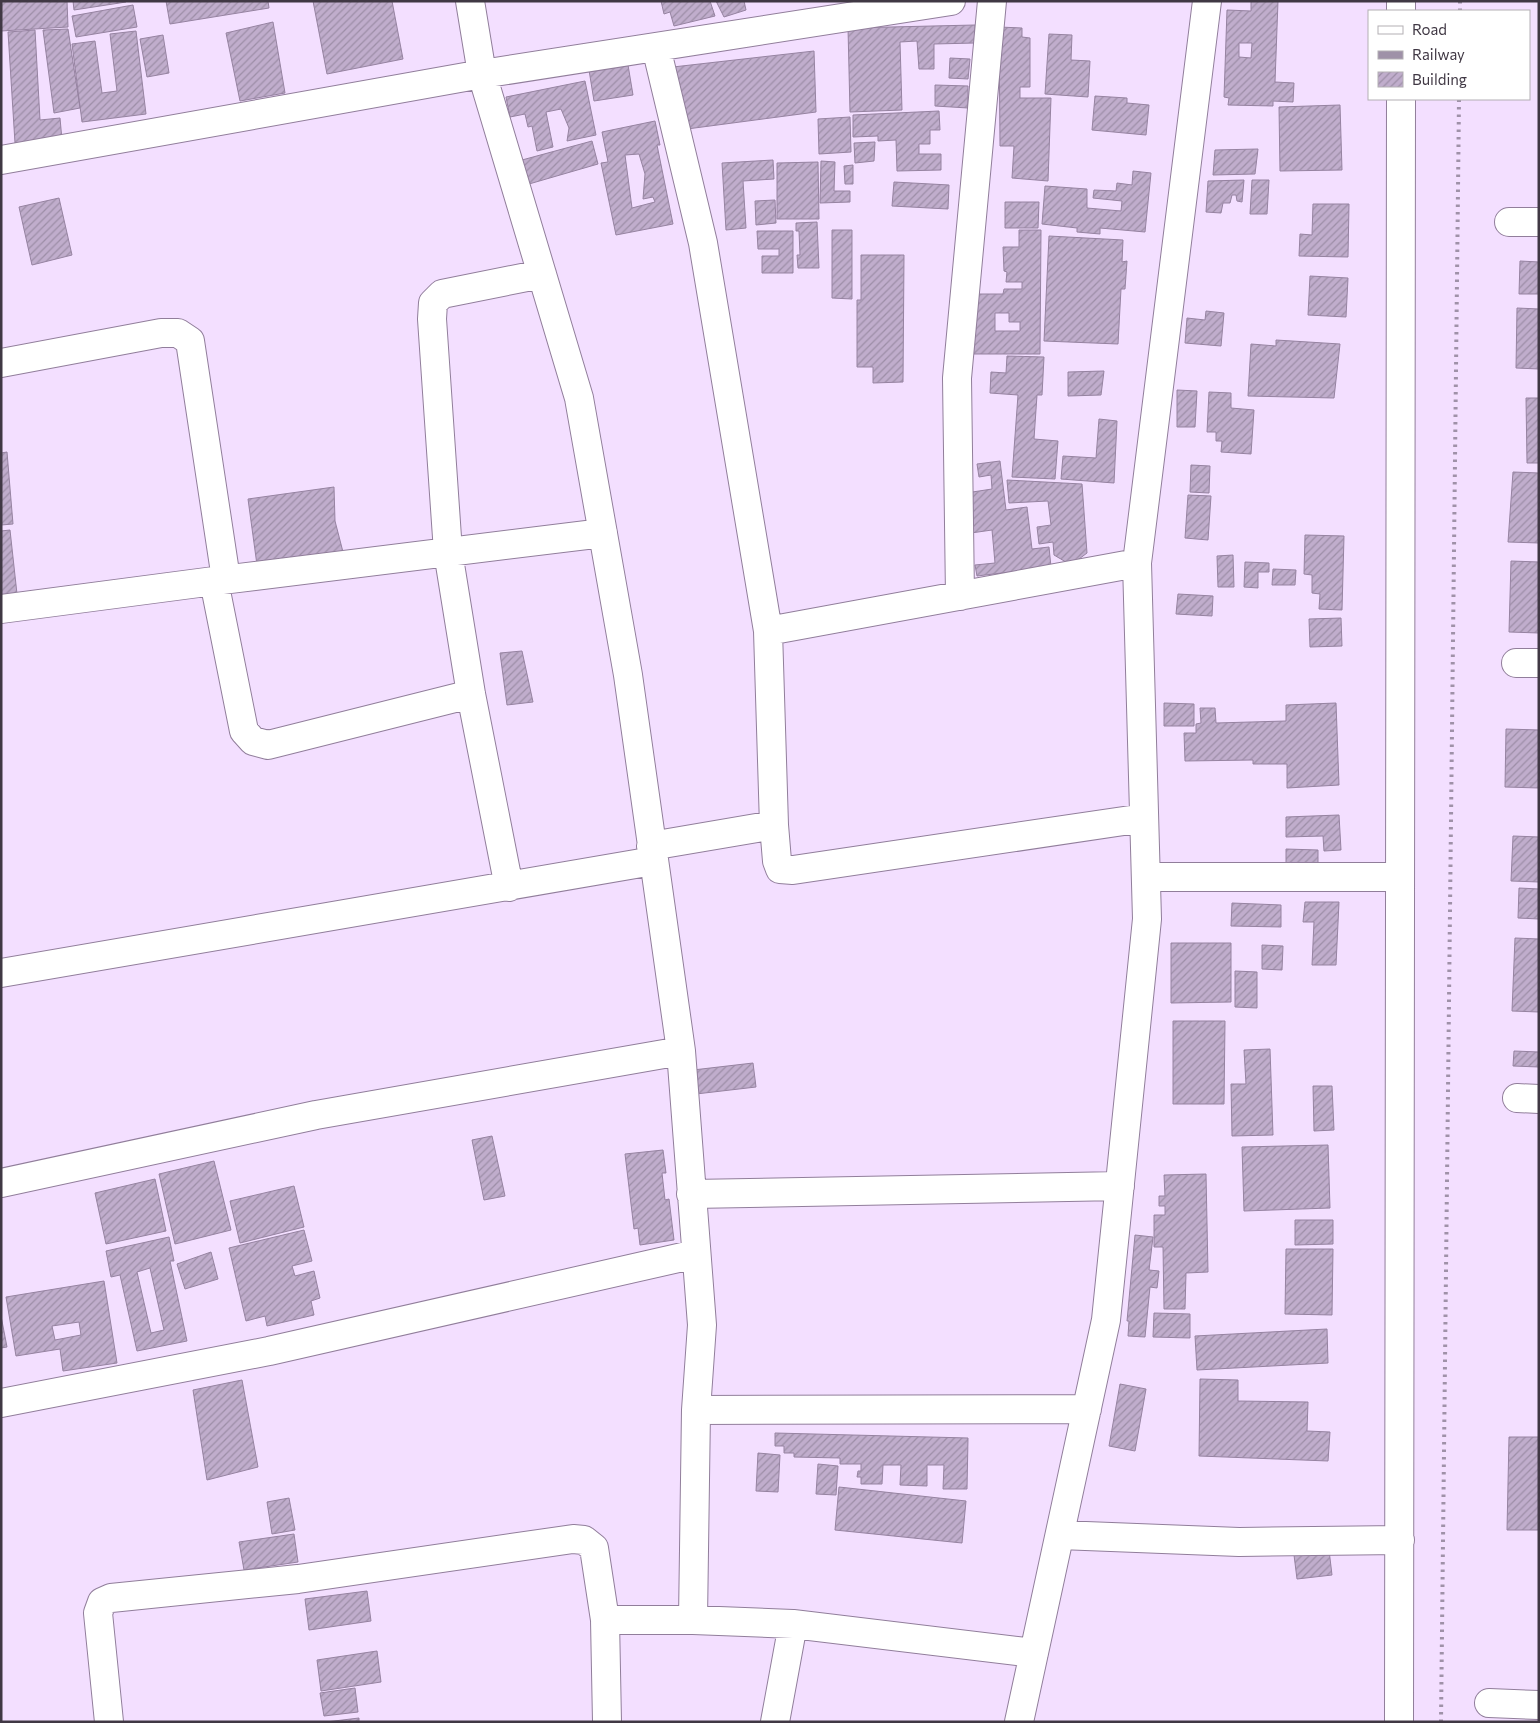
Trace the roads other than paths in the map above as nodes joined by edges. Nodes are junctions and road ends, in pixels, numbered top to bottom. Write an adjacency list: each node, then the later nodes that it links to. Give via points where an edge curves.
1 (470, 1): 7 (street)
2 (951, 1): 5 (street)
3 (992, 1): 18 (street, via 956,378)
4 (1207, 1): 16 (street)
5 (865, 8): 6 (street)
6 (656, 47): 7 (street); 20 (street, via 703,242)
7 (482, 74): 9 (street); 12 (street)
8 (1401, 100): 26 (street)
9 (1, 160)
10 (1509, 222): 11 (street)
11 (1539, 222)
12 (542, 274): 14 (street, via 579,398); 15 (street, via 442,294 433,303)
13 (1, 363): 17 (street, via 162,333 178,334 190,341)
14 (603, 534): 15 (street); 24 (street, via 628,675)
15 (448, 552): 17 (street); 21 (street)
16 (1137, 563): 18 (street); 22 (street)
17 (220, 580): 19 (street); 21 (street, via 244,731 253,741 268,745)
18 (960, 596): 20 (street)
19 (1, 609)
20 (768, 631): 23 (street)
21 (471, 694): 27 (street)
22 (1144, 818): 23 (street, via 793,870 780,869); 25 (street)
23 (774, 825): 24 (street)
24 (652, 853): 27 (street); 29 (street)
25 (1146, 876): 26 (street); 31 (street, via 1147,919)
26 (1400, 877): 38 (street)
27 (509, 887): 28 (street)
28 (1, 973)
29 (681, 1051): 30 (street, via 316,1115); 32 (street)
30 (1, 1183)
31 (1120, 1186): 32 (street); 36 (street, via 1106,1320)
32 (691, 1194): 33 (street)
33 (696, 1254): 34 (street, via 269,1351); 35 (street, via 702,1325)
34 (1, 1403)
35 (696, 1410): 36 (street); 40 (street)
36 (1087, 1410): 37 (street)
37 (1060, 1535): 38 (street, via 1239,1542); 42 (street)
38 (1400, 1540): 49 (street)
39 (606, 1620): 40 (street); 45 (street, via 594,1548 584,1540 573,1539 298,1579 111,1598 102,1602 98,1613); 46 (street)
40 (692, 1620): 41 (street)
41 (793, 1624): 42 (street); 47 (street)
42 (1034, 1653): 48 (street)
43 (1489, 1703): 44 (street)
44 (1539, 1705)
45 (109, 1722)
46 (607, 1722)
47 (775, 1722)
48 (1019, 1722)
49 (1399, 1722)

